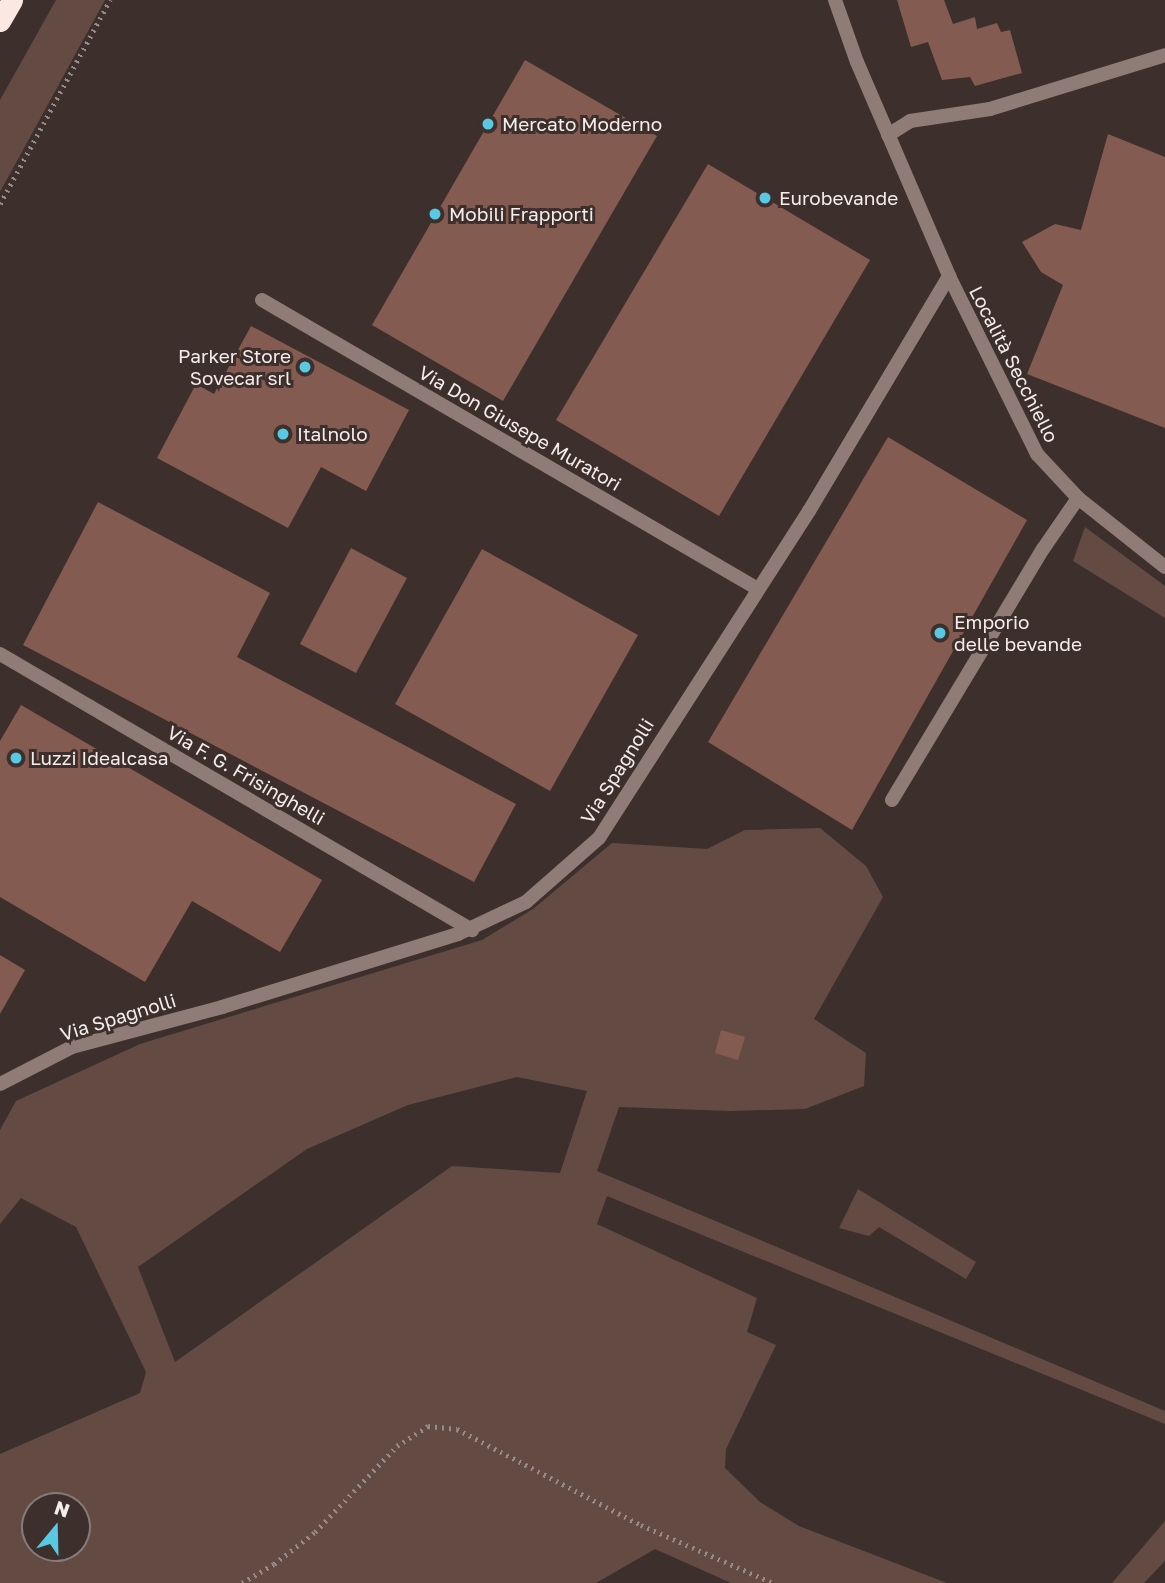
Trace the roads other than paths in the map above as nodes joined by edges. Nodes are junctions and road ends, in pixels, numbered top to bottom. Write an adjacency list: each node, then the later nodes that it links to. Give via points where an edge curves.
1 (12, 0): 3 (highway)
2 (835, 0): 5 (street, Località Secchiello)
3 (0, 21)
4 (1165, 55): 5 (street, via 990,109 910,121)
5 (888, 135): 6 (street, Località Secchiello)
6 (949, 276): 8 (street, Località Secchiello, via 1037,454); 10 (street, Via Spagnolli)
7 (262, 300): 10 (street, Via Don Giusepe Muratori)
8 (1078, 498): 9 (street, Località Secchiello); 12 (street)
9 (1165, 566)
10 (758, 589): 13 (street, Via Spagnolli, via 599,838 526,902)
11 (0, 654): 13 (street, Via F. G. Frisinghelli)
12 (892, 800)
13 (472, 930): 14 (street, Via Spagnolli, via 222,1007 72,1047)
14 (0, 1084)

